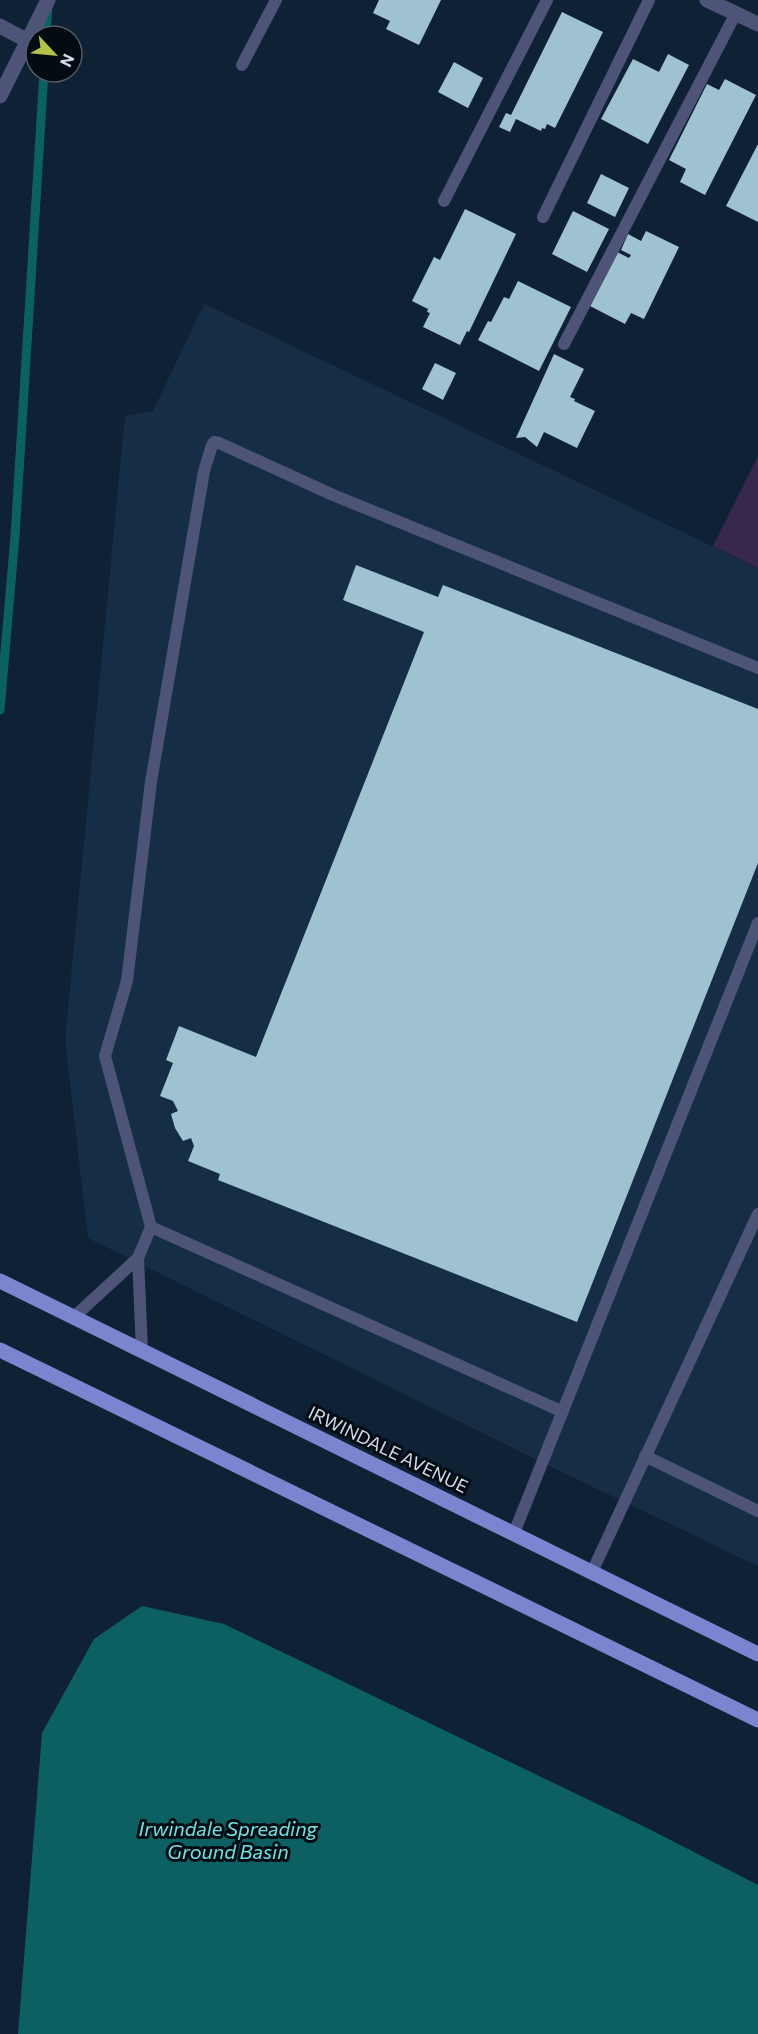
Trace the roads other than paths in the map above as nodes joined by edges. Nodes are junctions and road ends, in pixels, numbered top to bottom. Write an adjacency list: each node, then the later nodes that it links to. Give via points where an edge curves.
1 (48, 0): 7 (street)
2 (276, 0): 11 (lane)
3 (547, 0): 13 (lane)
4 (649, 0): 14 (lane)
5 (707, 0): 6 (street)
6 (736, 13): 8 (street); 15 (lane)
7 (33, 24)
8 (758, 24)
9 (0, 26): 10 (street)
10 (24, 39): 12 (street)
11 (242, 65)
12 (0, 96)
13 (444, 201)
14 (543, 217)
15 (564, 344)
16 (758, 668): 19 (lane, via 333,495 214,442 204,471 151,782 127,981 105,1056)
17 (758, 923): 25 (lane)
18 (758, 1214): 26 (lane)
19 (151, 1227): 20 (lane); 25 (lane)
20 (138, 1258): 22 (lane); 24 (lane)
21 (3, 1282): 22 (main road, IRWINDALE AVENUE)
22 (74, 1317): 24 (main road, IRWINDALE AVENUE)
23 (0, 1350): 31 (main road)
24 (142, 1351): 28 (main road, IRWINDALE AVENUE)
25 (561, 1412): 28 (lane)
26 (645, 1456): 27 (lane); 29 (lane)
27 (758, 1511)
28 (513, 1533): 29 (main road, IRWINDALE AVENUE)
29 (592, 1572): 30 (main road, IRWINDALE AVENUE)
30 (758, 1654)
31 (758, 1720)

